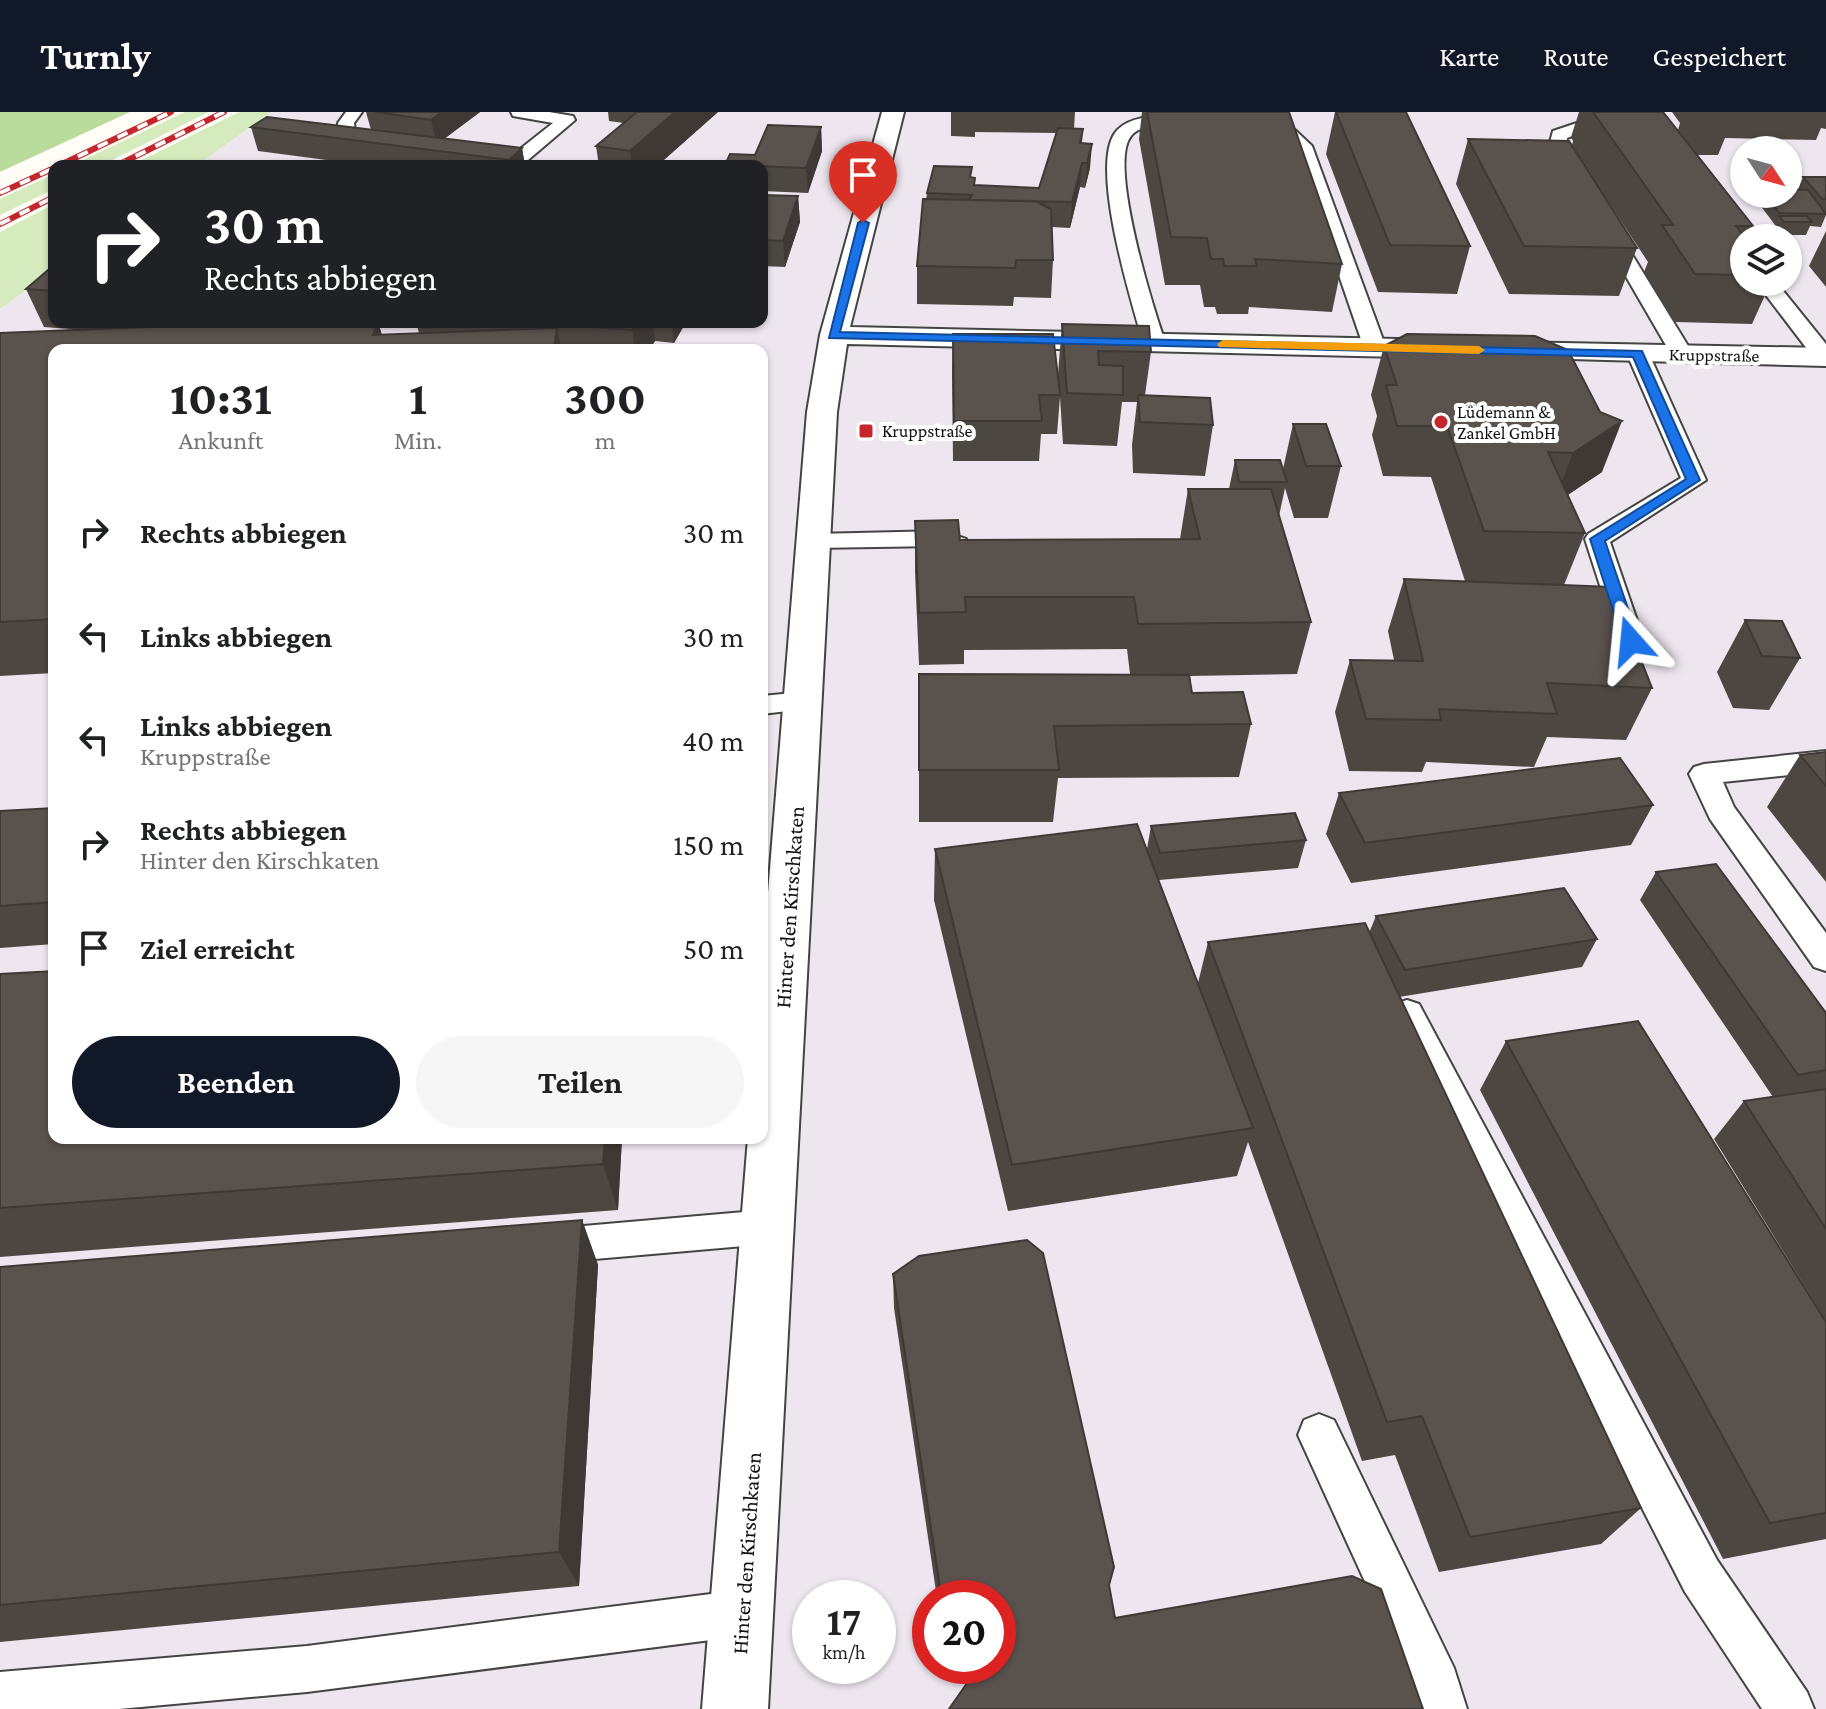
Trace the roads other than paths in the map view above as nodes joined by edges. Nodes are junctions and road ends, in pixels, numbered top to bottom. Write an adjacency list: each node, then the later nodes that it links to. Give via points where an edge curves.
1 (354, 112): 7 (lane, via 346,134 366,145)
2 (519, 112): 10 (lane, via 567,120)
3 (893, 112): 12 (street, Hinter den Kirschkaten)
4 (1197, 122): 13 (lane, via 1148,122 1120,137 1114,168 1135,281)
5 (1242, 124): 14 (lane, via 1284,130 1303,146)
6 (1632, 129): 16 (lane, via 1577,128 1559,135 1558,146)
7 (398, 150)
8 (471, 158): 9 (lane)
9 (488, 160)
10 (518, 160)
11 (1777, 296): 17 (lane)
12 (834, 335): 13 (street, Kruppstraße); 18 (street, Hinter den Kirschkaten, via 822,412)
13 (1154, 342): 14 (street, Kruppstraße)
14 (1375, 348): 15 (street, Kruppstraße)
15 (1638, 354): 16 (street, Kruppstraße); 20 (lane, via 1694,480 1597,539)
16 (1682, 354): 17 (street, Kruppstraße)
17 (1826, 357)
18 (814, 541): 19 (lane, via 942,538); 21 (street, Hinter den Kirschkaten)
19 (980, 557)
20 (1631, 641)
21 (782, 703): 25 (street, Hinter den Kirschkaten)
22 (1826, 761): 23 (lane, via 1704,774 1721,811)
23 (1826, 958)
24 (1407, 1014): 32 (lane, via 1701,1576)
25 (768, 1227): 26 (lane); 28 (street, Hinter den Kirschkaten)
26 (518, 1249)
27 (1319, 1435): 31 (lane, via 1437,1685)
28 (742, 1613): 29 (lane, via 307,1669); 30 (street, Hinter den Kirschkaten)
29 (0, 1696)
30 (735, 1709)
31 (1443, 1709)
32 (1790, 1709)

